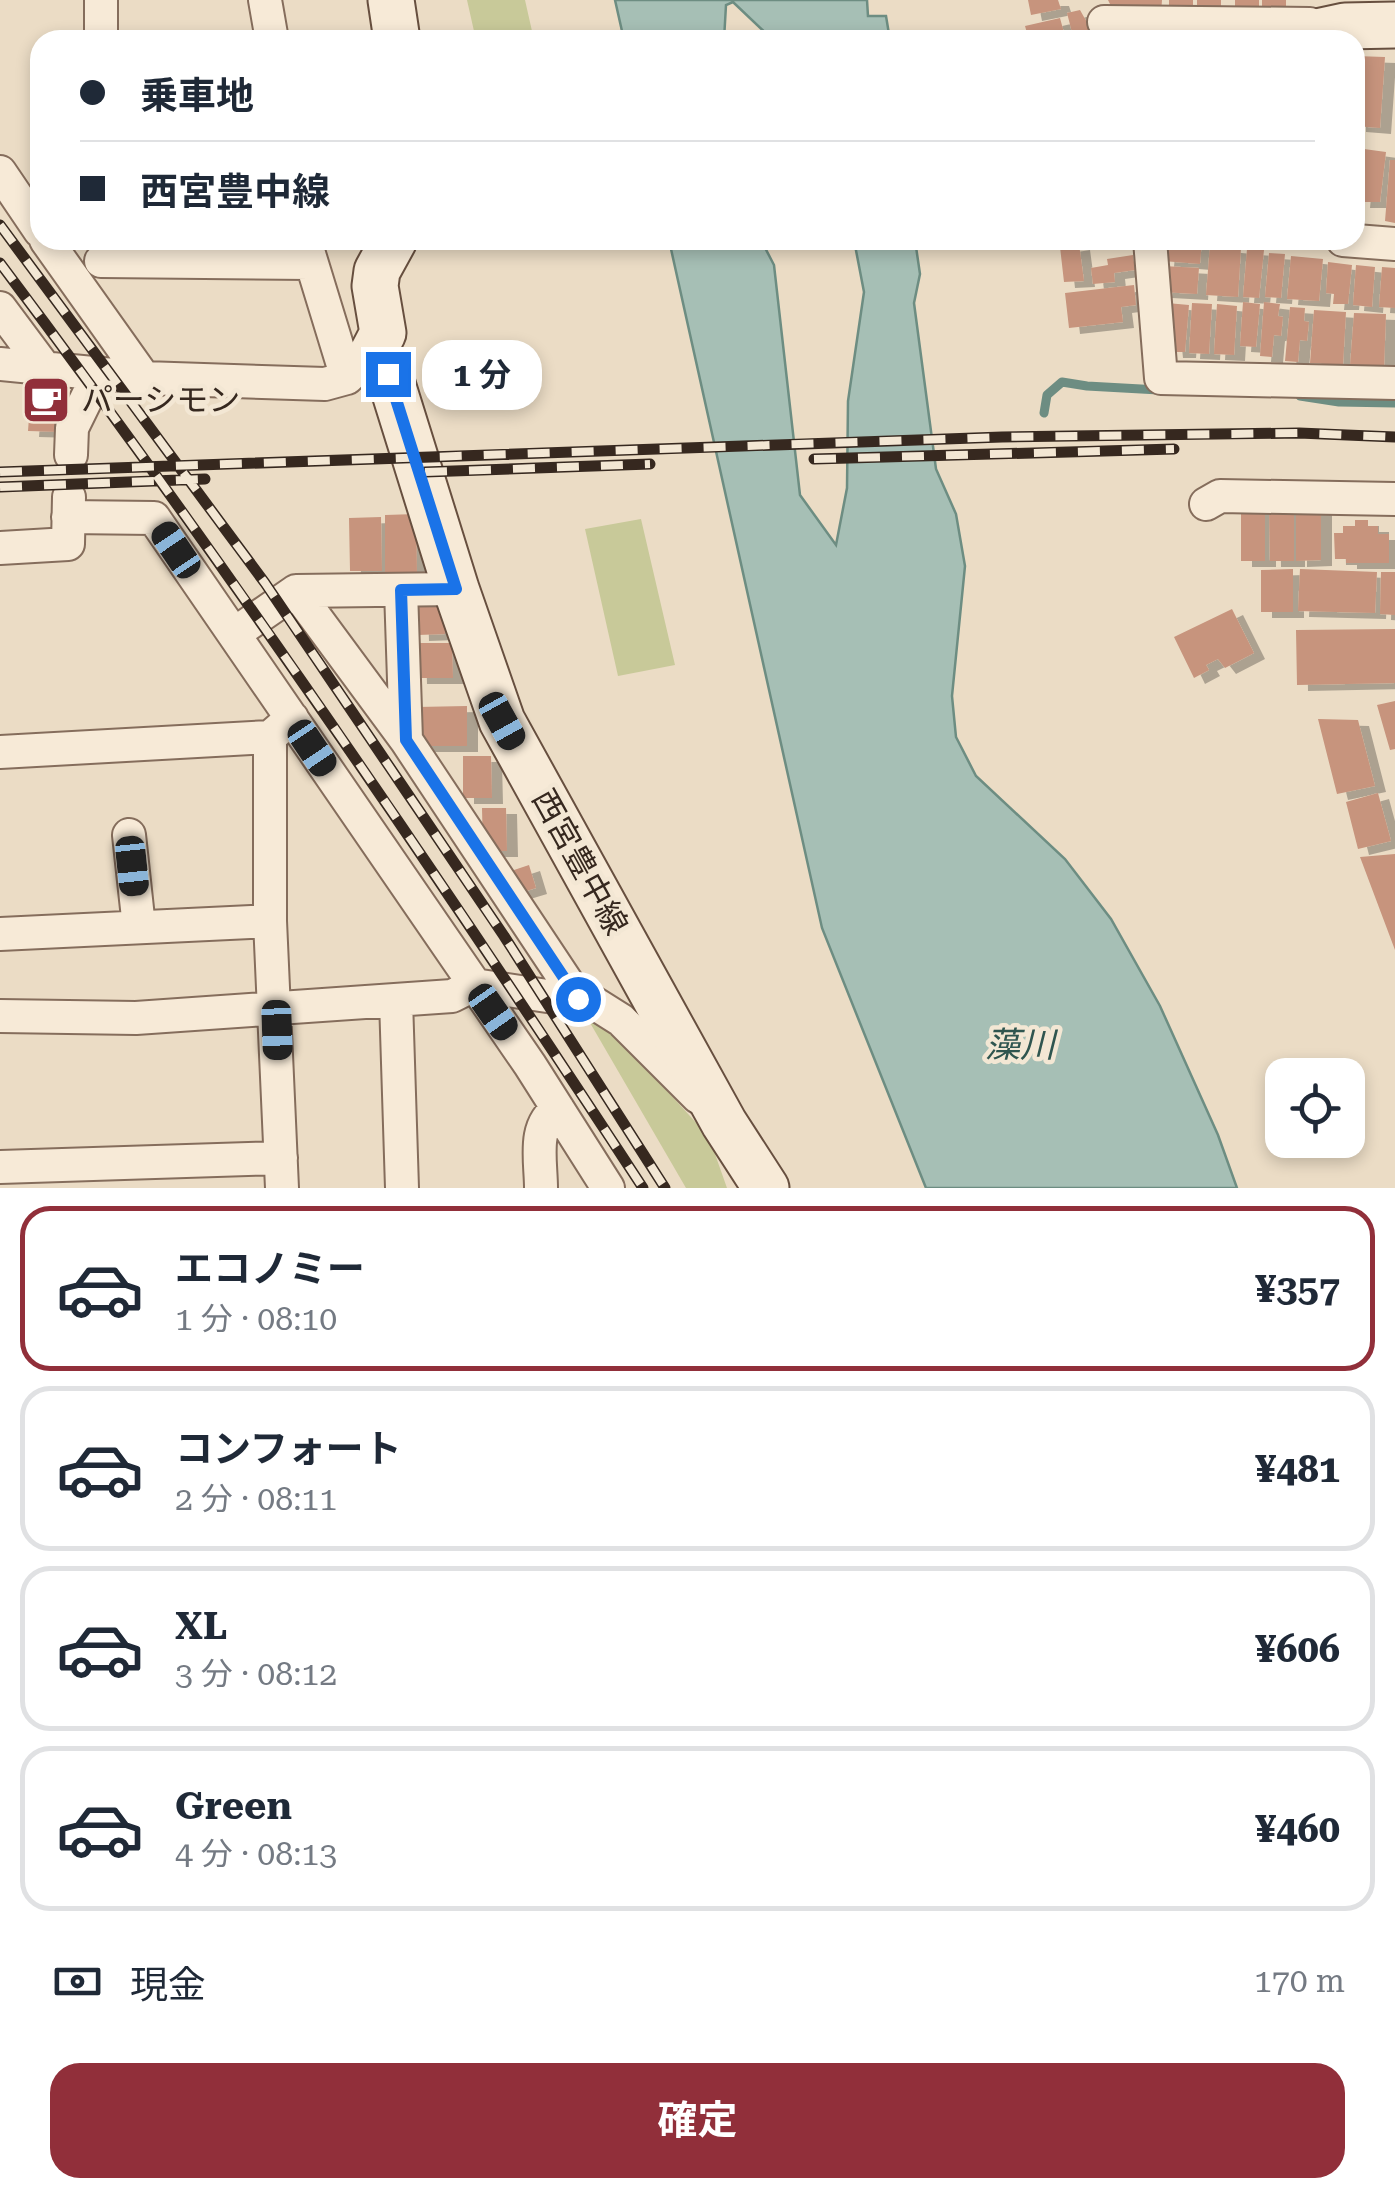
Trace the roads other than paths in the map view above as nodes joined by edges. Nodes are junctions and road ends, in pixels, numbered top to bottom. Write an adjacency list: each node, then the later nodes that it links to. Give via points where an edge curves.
1 (101, 0): 6 (street)
2 (266, 0): 7 (street)
3 (391, 0): 8 (main road)
4 (1103, 21): 5 (street)
5 (1379, 25): 9 (main road)
6 (101, 30)
7 (270, 30)
8 (396, 30)
9 (1346, 30)
10 (0, 172): 11 (street)
11 (30, 216)
12 (1365, 242): 13 (street)
13 (1395, 244)
14 (53, 250): 19 (street)
15 (101, 250): 18 (street); 19 (street)
16 (389, 250): 23 (main road, via 375,286 383,333)
17 (1151, 250): 26 (street, via 1161,378)
18 (307, 251): 23 (street)
19 (74, 281): 25 (street)
20 (0, 308): 22 (street)
21 (0, 364): 22 (street)
22 (44, 367): 24 (street)
23 (359, 367): 25 (street, via 326,384); 31 (main road, 西宮豊中線, via 388,374)
24 (99, 374): 25 (street); 27 (street, via 72,428)
25 (144, 378)
26 (1395, 382)
27 (71, 455)
28 (1395, 499): 29 (street, via 1220,496)
29 (1206, 504)
30 (0, 548): 34 (street, via 68,544 68,507 154,518)
31 (456, 589): 32 (street); 48 (main road, 西宮豊中線, via 502,721)
32 (401, 590): 33 (street); 36 (street)
33 (296, 591): 34 (street); 36 (street)
34 (234, 634): 35 (street)
35 (281, 728): 37 (street); 39 (street); 42 (street)
36 (406, 740): 43 (street)
37 (0, 752)
38 (129, 835): 40 (street)
39 (270, 921): 40 (street); 45 (street)
40 (139, 927): 41 (street)
41 (0, 934)
42 (474, 985): 43 (street); 44 (street, via 452,996); 47 (street)
43 (578, 999): 48 (street, via 621,1020)
44 (396, 1000): 45 (street); 51 (street)
45 (274, 1010): 46 (street); 50 (street)
46 (0, 1016)
47 (558, 1110): 52 (street, via 544,1118 540,1132); 53 (street)
48 (730, 1132): 54 (street); 55 (main road, 西宮豊中線)
49 (0, 1167): 50 (street)
50 (282, 1173)
51 (402, 1188)
52 (541, 1188)
53 (608, 1188)
54 (746, 1188)
55 (766, 1188)

